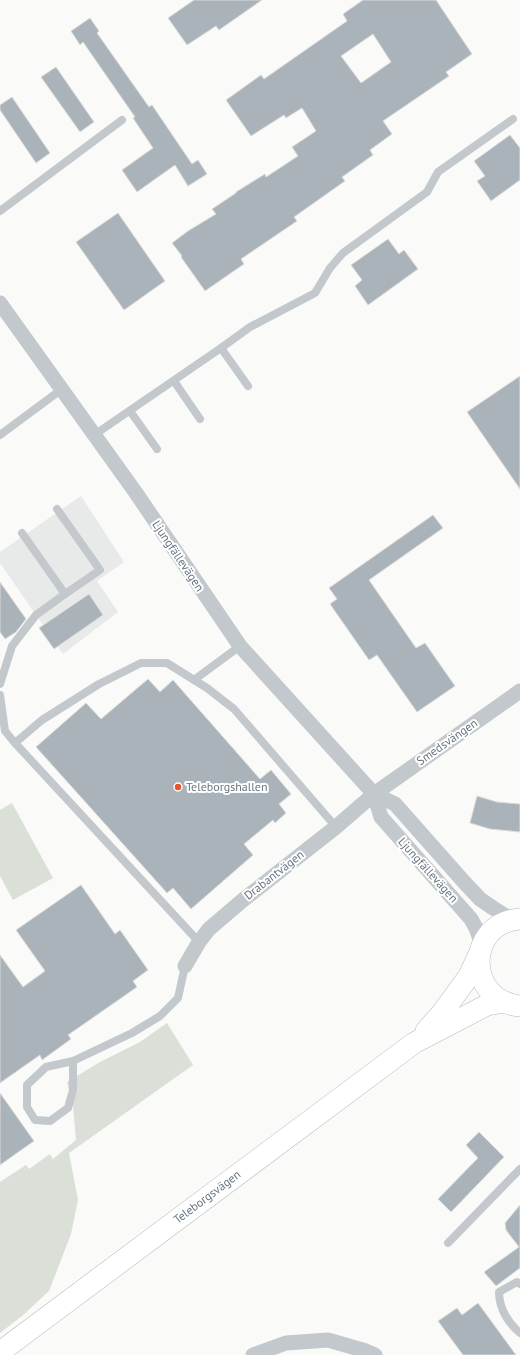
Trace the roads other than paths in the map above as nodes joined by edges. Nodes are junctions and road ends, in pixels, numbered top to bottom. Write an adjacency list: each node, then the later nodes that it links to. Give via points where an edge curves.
1 (513, 119): 5 (lane, via 438,172 427,192 343,253 330,268 316,293 250,327)
2 (122, 120): 3 (lane)
3 (0, 211)
4 (0, 303): 8 (street, Ljungfällevägen)
5 (222, 348): 6 (lane); 7 (lane)
6 (174, 381): 9 (lane); 10 (lane)
7 (248, 386)
8 (62, 389): 11 (lane); 12 (street, Ljungfällevägen)
9 (130, 411): 12 (lane); 13 (lane)
10 (200, 419)
11 (0, 435)
12 (94, 436): 17 (street, Ljungfällevägen)
13 (157, 449)
14 (58, 509): 16 (lane, via 100,570)
15 (22, 533): 16 (lane)
16 (65, 594): 19 (lane, via 36,616 12,646)
17 (240, 646): 18 (lane); 23 (street, Ljungfällevägen)
18 (194, 680): 22 (lane, via 167,663 141,663 93,688 42,720); 24 (lane, via 234,709)
19 (0, 684)
20 (520, 691): 23 (street, Smedsvängen)
21 (0, 695): 22 (lane, via 5,731)
22 (15, 743): 26 (lane)
23 (374, 794): 24 (street, Drabantvägen); 25 (street, Ljungfällevägen, via 395,804 480,899); 27 (street, Ljungfällevägen, via 381,817 471,919)
24 (336, 827): 26 (street, Drabantvägen, via 237,905 209,929)
25 (516, 919): 27 (main road, Teleborgsvägen, via 492,930)
26 (199, 942): 28 (street, Drabantvägen)
27 (481, 949): 29 (main road, via 479,968 484,982 492,994); 30 (main road, Teleborgsvägen, via 469,976 457,994)
28 (185, 966): 31 (lane, via 178,998 160,1016 132,1033)
29 (512, 1004): 30 (main road, Teleborgsvägen, via 487,1005)
30 (414, 1043): 36 (main road, Teleborgsvägen)
31 (73, 1061): 31 (lane, via 73,1090 68,1108 50,1121 35,1120 26,1107 27,1085 46,1067)
32 (520, 1169): 33 (lane)
33 (448, 1243)
34 (520, 1284): 35 (lane, via 517,1282 499,1292 499,1301 505,1314 514,1328)
35 (520, 1332)
36 (0, 1352)
37 (262, 1353): 38 (street, via 286,1343 328,1340)
38 (375, 1355)

